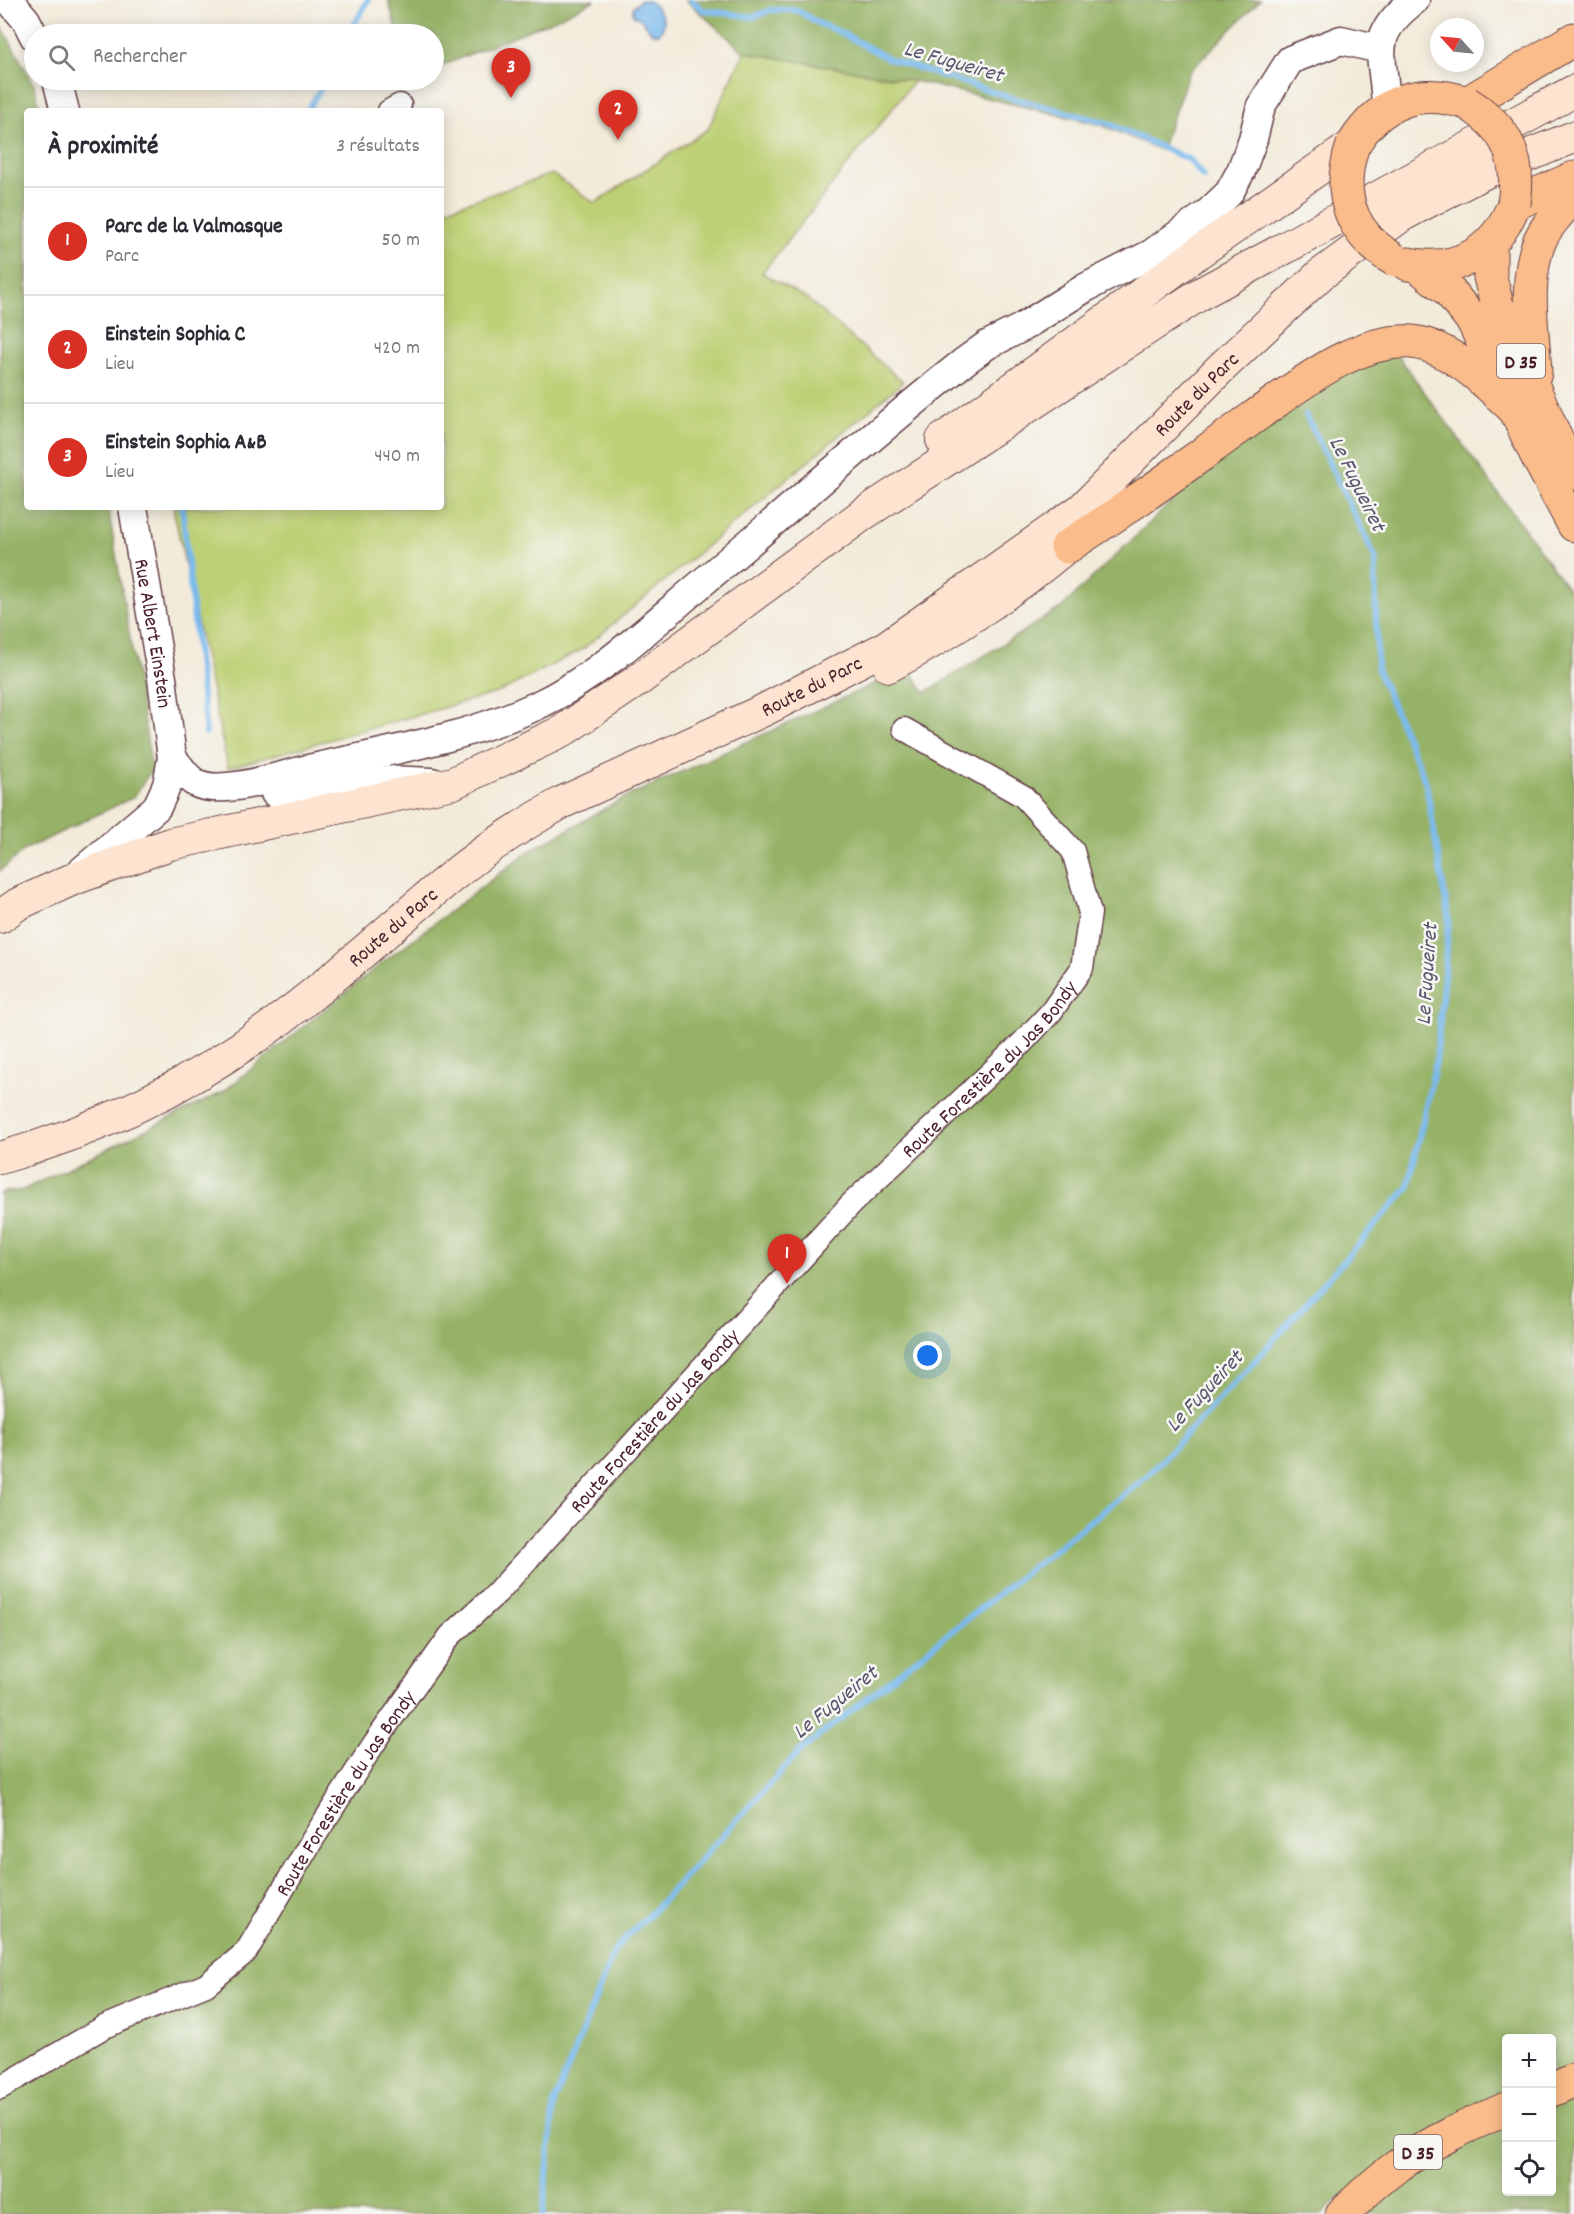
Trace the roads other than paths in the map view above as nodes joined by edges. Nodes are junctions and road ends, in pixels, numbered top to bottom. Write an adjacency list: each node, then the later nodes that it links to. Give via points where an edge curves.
1 (9, 0): 3 (street)
2 (1415, 0): 5 (street, via 1384,32)
3 (28, 24)
4 (1574, 39): 9 (main road)
5 (1380, 49): 8 (street); 11 (street); 27 (street, via 1341,40 1290,60 1261,106 1241,171 1229,193 1207,214 1151,254 1085,288 965,361 663,616 572,687 506,718 432,741 249,784 213,789 194,782)
6 (60, 90): 10 (street)
7 (1574, 91): 22 (main road, via 1200,294)
8 (1417, 97): 9 (main road); 11 (main road)
9 (1467, 103): 16 (main road, bridge, via 1498,128 1509,145 1517,184)
10 (64, 108)
11 (1386, 108): 13 (main road)
12 (1574, 137): 25 (main road, Route du Parc, via 1484,172 1401,216 1320,275 1082,509 883,649)
13 (1353, 145): 18 (main road, bridge, via 1346,195 1358,227 1381,251); 22 (main road, via 1198,252 947,435)
14 (1574, 178): 16 (main road)
15 (1574, 196): 19 (main road, via 1550,222 1535,256)
16 (1514, 204): 17 (main road)
17 (1490, 244): 18 (main road, via 1468,258 1444,266); 19 (main road, D 35, via 1490,277)
18 (1407, 263): 19 (main road, D 35, via 1449,291); 24 (main road, via 1367,266 1308,307)
19 (1525, 401): 20 (main road, D 35); 23 (main road, D 35, via 1553,489); 24 (main road, via 1433,347 1402,342 1371,348 1342,359 1308,380)
20 (1574, 473)
21 (134, 510): 27 (street, Rue Albert Einstein)
22 (862, 515): 28 (main road, via 637,681 561,732)
23 (1574, 525)
24 (1067, 547): 25 (main road, via 922,649 841,690 764,721)
25 (722, 728): 31 (main road, Route du Parc, via 563,802 500,840 291,1012 218,1064 118,1118 45,1146)
26 (904, 729): 33 (street, Route Forestière du Jas Bondy, via 1023,796 1073,851 1090,913 1082,968 1022,1043 851,1204 497,1593 450,1636 375,1742 246,1952 207,1985 104,2027)
27 (172, 758): 28 (street, via 183,787 199,801 389,780); 29 (street, via 167,785 157,807)
28 (453, 783): 29 (main road, via 170,844)
29 (71, 880): 30 (main road)
30 (0, 916)
31 (0, 1158)
32 (1574, 2080): 34 (main road)
33 (0, 2088)
34 (1556, 2088)
35 (1502, 2111): 36 (main road, D 35, via 1460,2129 1396,2166)
36 (1342, 2214)

